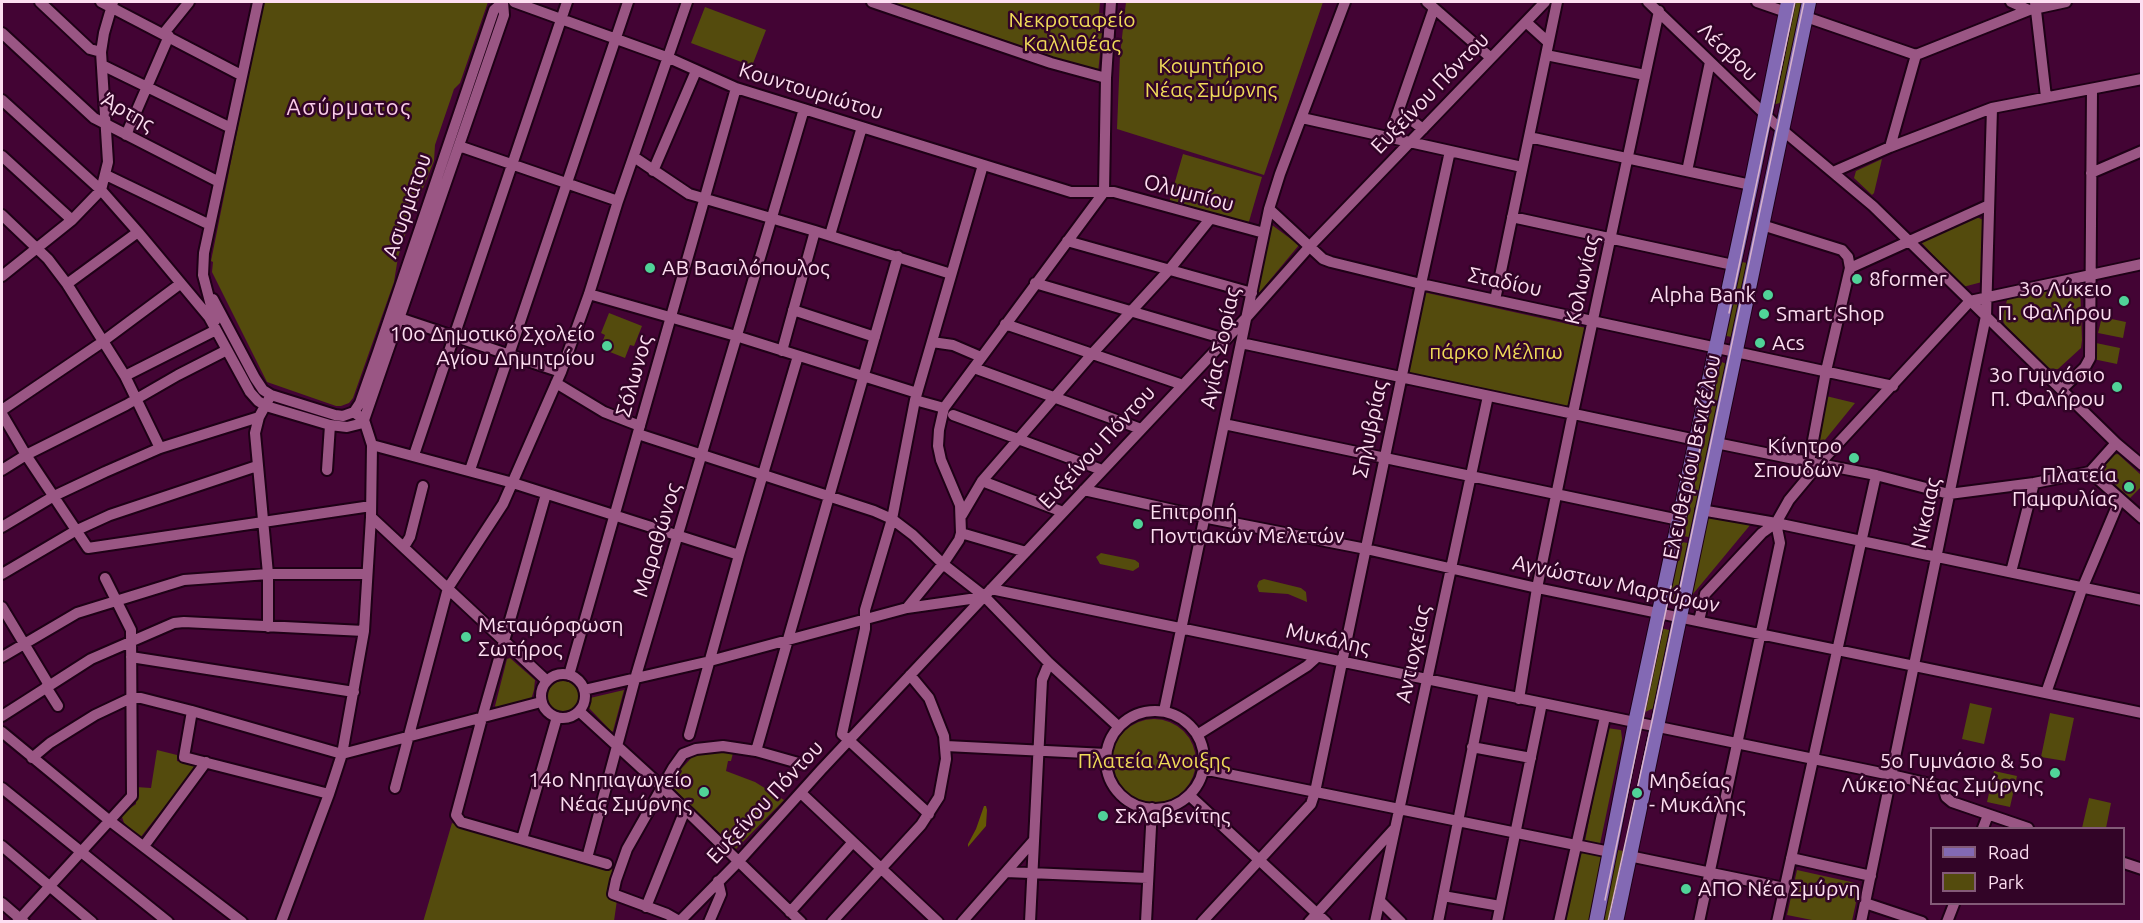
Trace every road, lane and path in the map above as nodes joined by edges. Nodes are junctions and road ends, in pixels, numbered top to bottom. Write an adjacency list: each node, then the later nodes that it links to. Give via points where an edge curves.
1 (39, 2): 31 (street, via 90,49)
2 (189, 2): 28 (street)
3 (258, 2): 39 (street)
4 (503, 2): 62 (street, Ασυρμάτου, via 504,15); 122 (street, Ασυρμάτου, via 494,10)
5 (514, 2): 25 (street, Κουντουριώτου)
6 (567, 2): 25 (street)
7 (628, 2): 29 (street)
8 (687, 2): 34 (street)
9 (872, 2): 41 (street)
10 (1111, 2): 41 (street)
11 (1345, 2): 52 (street, Αγίας Σοφίας)
12 (1545, 2): 26 (street, Ευξείνου Πόντου)
13 (1557, 2): 30 (street)
14 (1648, 2): 23 (street, Λέσβου)
15 (1757, 2): 21 (street)
16 (1809, 2): 24 (main road, Ελευθερίου Βενιζέλου)
17 (2011, 2): 22 (street)
18 (2066, 2): 22 (street)
19 (109, 3): 28 (street); 31 (street)
20 (1430, 5): 35 (street); 50 (street)
21 (1787, 7): 51 (main road, Ελευθερίου Βενιζέλου)
22 (2034, 7): 33 (street); 46 (street)
23 (1659, 11): 36 (street, Λέσβου); 40 (street, Κολωνίας)
24 (1806, 17): 33 (street); 57 (main road, Ελευθερίου Βενιζέλου)
25 (562, 19): 29 (street, Κουντουριώτου); 69 (street)
26 (1526, 22): 30 (street); 35 (street, Ευξείνου Πόντου)
27 (2, 33): 53 (street, Άρτης, via 94,118)
28 (167, 35): 39 (street); 43 (street)
29 (615, 38): 34 (street, Κουντουριώτου); 78 (street)
30 (1548, 42): 32 (street)
31 (100, 52): 37 (street)
32 (1546, 55): 40 (street); 59 (street)
33 (1916, 55): 63 (street)
34 (669, 57): 38 (street, Κουντουριώτου); 67 (street)
35 (1491, 58): 56 (street, Ευξείνου Πόντου)
36 (1710, 62): 51 (street, Λέσβου); 73 (street)
37 (102, 65): 43 (street); 53 (street)
38 (696, 71): 44 (street, Κουντουριώτου); 72 (street)
39 (242, 75): 55 (street)
40 (1645, 75): 68 (street, Κολωνίας)
41 (1106, 78): 81 (street)
42 (2142, 79): 45 (street)
43 (146, 87): 55 (street); 58 (street)
44 (736, 88): 49 (street, Κουντουριώτου); 82 (street, Σόλωνος)
45 (2092, 90): 46 (street); 75 (street)
46 (2046, 97): 48 (street)
47 (2, 100): 80 (street)
48 (1992, 108): 63 (street); 84 (street, Νίκαιας)
49 (804, 109): 54 (street, Κουντουριώτου); 88 (street)
50 (1399, 111): 56 (street); 60 (street)
51 (1765, 115): 57 (street, Λέσβου); 79 (main road, Ελευθερίου Βενιζέλου)
52 (1302, 118): 60 (street); 85 (street, Αγίας Σοφίας)
53 (107, 125): 58 (street, Άρτης); 76 (street)
54 (862, 127): 70 (street, Κουντουριώτου); 96 (street)
55 (231, 128): 77 (street)
56 (1423, 129): 61 (street, Ευξείνου Πόντου)
57 (1782, 130): 74 (street, Λέσβου); 92 (main road, Ελευθερίου Βενιζέλου)
58 (126, 135): 77 (street, Άρτης)
59 (1529, 137): 68 (street); 71 (street)
60 (1389, 138): 61 (street)
61 (1409, 142): 64 (street); 100 (street, Ευξείνου Πόντου)
62 (459, 146): 69 (street); 122 (street, Ασυρμάτου)
63 (1890, 147): 74 (street)
64 (1450, 151): 71 (street); 113 (street, Σηλυβρίας)
65 (2142, 151): 75 (street)
66 (2, 156): 90 (street)
67 (634, 157): 72 (street); 83 (street)
68 (1629, 158): 73 (street); 97 (street, Κολωνίας)
69 (513, 164): 78 (street); 129 (street)
70 (983, 165): 81 (street, Κουντουριώτου, via 1071,192); 107 (street)
71 (1522, 167): 87 (street)
72 (653, 171): 82 (street, via 682,191)
73 (1687, 171): 79 (street)
74 (1833, 172): 99 (street, Λέσβου)
75 (2091, 173): 108 (street)
76 (106, 176): 80 (street); 91 (street)
77 (219, 182): 91 (street)
78 (566, 182): 83 (street); 141 (street)
79 (1751, 185): 104 (main road, Ελευθερίου Βενιζέλου)
80 (101, 190): 90 (street); 94 (street)
81 (1104, 192): 89 (street, Ολυμπίου); 98 (street)
82 (705, 199): 88 (street); 124 (street, Σόλωνος)
83 (618, 201): 116 (street)
84 (1989, 205): 99 (street); 117 (street, Νίκαιας)
85 (1269, 209): 95 (street, Αγίας Σοφίας); 100 (street, Σταδίου)
86 (2, 215): 101 (street)
87 (1512, 217): 97 (street); 118 (street)
88 (771, 218): 93 (street); 130 (street, Μαραθώνος)
89 (1210, 219): 95 (street, Ολυμπίου); 106 (street)
90 (72, 220): 101 (street)
91 (210, 225): 114 (street, via 203,264)
92 (1762, 225): 105 (street, via 1842,250); 139 (main road, Ελευθερίου Βενιζέλου)
93 (815, 231): 96 (street); 120 (street)
94 (138, 232): 111 (street); 112 (street)
95 (1264, 233): 115 (street, Αγίας Σοφίας)
96 (830, 235): 102 (street)
97 (1611, 238): 104 (street); 126 (street, Κολωνίας)
98 (1067, 240): 106 (street); 110 (street)
99 (1909, 241): 105 (street); 119 (street, Λέσβου)
100 (1308, 244): 113 (street, Σταδίου, via 1331,262); 125 (street, Ευξείνου Πόντου)
101 (38, 248): 109 (street); 111 (street)
102 (897, 256): 107 (street); 131 (street)
103 (2142, 264): 108 (street)
104 (1733, 265): 136 (main road, Ελευθερίου Βενιζέλου)
105 (1850, 268): 147 (street)
106 (1169, 270): 115 (street); 121 (street)
107 (951, 274): 134 (street)
108 (2091, 275): 117 (street); 155 (street, via 2090,358)
109 (2, 276)
110 (1035, 283): 121 (street); 127 (street)
111 (67, 284): 133 (street)
112 (180, 284): 128 (street, via 209,317); 133 (street)
113 (1421, 284): 118 (street, Σταδίου); 151 (street, Σηλυβρίας)
114 (206, 285): 128 (street); 160 (street)
115 (1252, 293): 125 (street, Αγίας Σοφίας)
116 (589, 294): 124 (street); 148 (street)
117 (1987, 297): 119 (street); 123 (street, Νίκαιας)
118 (1495, 300): 126 (street, Σταδίου)
119 (1970, 301): 123 (street, Λέσβου); 154 (street)
120 (793, 310): 131 (street); 140 (street)
121 (1130, 312): 132 (street); 142 (street)
122 (395, 316): 129 (street); 162 (street, Ασυρμάτου); 166 (street, Ασυρμάτου)
123 (1986, 316): 155 (street, Λέσβου); 199 (street, Νίκαιας)
124 (671, 318): 130 (street); 170 (street, Σόλωνος)
125 (1246, 318): 132 (street, Ευξείνου Πόντου); 135 (street, Αγίας Σοφίας)
126 (1593, 321): 136 (street, Σταδίου); 164 (street, Κολωνίας)
127 (1005, 324): 142 (street); 145 (street)
128 (218, 334): 138 (street); 149 (street)
129 (454, 336): 141 (street); 178 (street)
130 (736, 336): 140 (street); 179 (street, Μαραθώνος)
131 (875, 337): 150 (street)
132 (1225, 339): 137 (street, Ευξείνου Πόντου)
133 (103, 341): 149 (street); 161 (street)
134 (932, 342): 145 (street, via 953,345); 157 (street)
135 (1241, 343): 144 (street, Αγίας Σοφίας); 151 (street)
136 (1716, 347): 139 (street, Σταδίου); 172 (main road, Ελευθερίου Βενιζέλου)
137 (1215, 349): 144 (street, via 1230,349); 153 (street, Ευξείνου Πόντου)
138 (227, 350): 159 (street); 160 (street, via 250,392)
139 (1736, 350): 147 (street, Σταδίου); 173 (main road, Ελευθερίου Βενιζέλου)
140 (782, 351): 143 (street)
141 (508, 354): 148 (street); 186 (street)
142 (1092, 354): 153 (street); 158 (street)
143 (798, 356): 150 (street); 189 (street)
144 (1238, 356): 167 (street, Αγίας Σοφίας)
145 (981, 357): 146 (street)
146 (974, 368): 158 (street); 163 (street)
147 (1826, 371): 154 (street, Σταδίου); 181 (street)
148 (561, 372): 152 (street)
149 (125, 376): 159 (street)
150 (864, 376): 157 (street); 201 (street)
151 (1401, 377): 156 (street); 180 (street, Σηλυβρίας)
152 (556, 383): 170 (street); 193 (street)
153 (1183, 385): 169 (street, Ευξείνου Πόντου)
154 (1893, 386): 181 (street)
155 (2062, 389): 174 (street, Λέσβου)
156 (1488, 396): 164 (street); 191 (street, Αντιοχείας)
157 (916, 397): 163 (street); 210 (street)
158 (1055, 397): 169 (street); 171 (street)
159 (138, 399): 176 (street); 177 (street)
160 (268, 401): 162 (street, via 335,415); 165 (street); 168 (street)
161 (2, 412): 177 (street)
162 (354, 412): 166 (street)
163 (949, 412): 171 (street); 207 (street, via 939,430 938,446)
164 (1573, 413): 172 (street); 198 (street, Κολωνίας)
165 (259, 417): 176 (street); 183 (street, via 255,433)
166 (364, 420): 168 (street, via 347,428); 175 (street)
167 (1224, 424): 180 (street); 208 (street, Αγίας Σοφίας)
168 (330, 425): 185 (street)
169 (1141, 429): 187 (street, Ευξείνου Πόντου)
170 (639, 430): 179 (street); 206 (street, Σόλωνος)
171 (1018, 439): 187 (street); 192 (street)
172 (1696, 440): 211 (main road, Ελευθερίου Βενιζέλου)
173 (1716, 443): 181 (street); 203 (main road, Ελευθερίου Βενιζέλου)
174 (2116, 443): 182 (street, Λέσβου); 188 (street)
175 (372, 445): 178 (street); 204 (street)
176 (160, 448): 200 (street)
177 (26, 455): 184 (street); 200 (street)
178 (414, 455): 186 (street)
179 (702, 456): 189 (street); 217 (street, Μαραθώνος)
180 (1384, 457): 191 (street); 220 (street, Σηλυβρίας)
181 (1814, 463): 190 (street); 213 (street)
182 (2142, 465)
183 (257, 466): 212 (street); 215 (street, via 110,515)
184 (2, 470)
185 (327, 470)
186 (470, 470): 193 (street)
187 (1102, 470): 196 (street, Ευξείνου Πόντου)
188 (2090, 472): 194 (street); 202 (street)
189 (763, 475): 201 (street); 222 (street)
190 (1876, 475): 199 (street); 218 (street)
191 (1471, 476): 198 (street); 225 (street, Αντιοχείας)
192 (982, 482): 205 (street); 207 (street)
193 (513, 483): 197 (street); 231 (street)
194 (2034, 483): 199 (street); 226 (street)
195 (423, 486): 219 (street)
196 (1084, 490): 205 (street, Ευξείνου Πόντου); 208 (street, Αγνώστων Μαρτύρων)
197 (546, 494): 206 (street); 249 (street)
198 (1557, 494): 211 (street); 232 (street, Κολωνίας)
199 (1949, 494): 223 (street, Νίκαιας)
200 (54, 496): 214 (street); 215 (street)
201 (829, 496): 210 (street); 247 (street)
202 (2120, 499): 209 (street); 233 (street)
203 (1701, 510): 213 (street); 240 (main road, Ελευθερίου Βενιζέλου)
204 (371, 511): 212 (street); 219 (street); 229 (street)
205 (1063, 512): 221 (street, Ευξείνου Πόντου)
206 (615, 515): 217 (street); 259 (street, Σόλωνος)
207 (962, 515): 216 (street)
208 (1205, 517): 220 (street, Αγνώστων Μαρτύρων); 244 (street, Αγίας Σοφίας)
209 (2142, 518)
210 (892, 519): 224 (street); 241 (street)
211 (1680, 520): 239 (main road, Ελευθερίου Βενιζέλου)
212 (263, 522): 215 (street, via 88,548); 228 (street)
213 (1776, 523): 218 (street); 242 (street, via 1705,594); 246 (street, via 1780,543)
214 (2, 527)
215 (75, 531): 227 (street)
216 (961, 533): 221 (street); 224 (street)
217 (678, 536): 222 (street); 261 (street, Μαραθώνος)
218 (1862, 541): 223 (street); 251 (street)
219 (405, 547): 231 (street)
220 (1366, 549): 225 (street, Αγνώστων Μαρτύρων); 256 (street, Σηλυβρίας)
221 (1026, 552): 234 (street, Ευξείνου Πόντου)
222 (739, 555): 255 (street)
223 (1936, 556): 226 (street); 258 (street, Νίκαιας)
224 (943, 564): 234 (street); 238 (street)
225 (1451, 568): 232 (street, Αγνώστων Μαρτύρων); 262 (street, Αντιοχείας)
226 (2011, 572): 233 (street)
227 (2, 574)
228 (268, 574): 229 (street); 235 (street, via 184,580); 243 (street)
229 (367, 574): 245 (street)
230 (105, 578): 235 (street)
231 (448, 588): 249 (street); 288 (street)
232 (1537, 588): 239 (street, Αγνώστων Μαρτύρων); 270 (street, Κολωνίας)
233 (2082, 589): 236 (street); 268 (street)
234 (987, 593): 238 (street); 244 (street, Μυκάλης); 257 (street); 260 (street, Ευξείνου Πόντου)
235 (117, 600): 248 (street, via 129,624); 250 (street, via 77,613)
236 (2142, 600)
237 (2, 607): 250 (street)
238 (907, 608): 241 (street)
239 (1660, 612): 240 (street, Αγνώστων Μαρτύρων); 282 (main road, Ελευθερίου Βενιζέλου)
240 (1680, 617): 242 (street, Αγνώστων Μαρτύρων); 284 (main road, Ελευθερίου Βενιζέλου)
241 (864, 620): 247 (street); 289 (street, via 842,734)
242 (1699, 621): 246 (street, Αγνώστων Μαρτύρων)
243 (268, 627): 245 (street); 248 (street, via 184,621)
244 (1181, 628): 254 (street, Μυκάλης); 276 (street, Αγίας Σοφίας)
245 (364, 631): 267 (street)
246 (1760, 633): 251 (street, Αγνώστων Μαρτύρων); 290 (street)
247 (787, 640): 255 (street); 294 (street)
248 (131, 642): 253 (street); 264 (street, via 91,659)
249 (504, 642): 263 (street); 281 (street)
250 (24, 644): 252 (street); 264 (street)
251 (1836, 650): 258 (street, Αγνώστων Μαρτύρων); 300 (street)
252 (2, 657)
253 (131, 657): 267 (street); 269 (street)
254 (1317, 657): 256 (street, Μυκάλης); 287 (street)
255 (710, 661): 261 (street); 286 (street)
256 (1342, 662): 262 (street, Μυκάλης); 308 (street, Σηλυβρίας)
257 (1049, 663): 283 (street); 295 (street, via 1042,680)
258 (1914, 666): 268 (street, Αγνώστων Μαρτύρων); 304 (street, Νίκαιας)
259 (569, 675): 263 (street); 265 (street)
260 (910, 675): 289 (street, Ευξείνου Πόντου); 292 (street, via 929,698)
261 (635, 679): 265 (street); 291 (street, Μαραθώνος)
262 (1427, 680): 266 (street, Μυκάλης); 313 (street, Αντιοχείας)
263 (547, 681): 271 (street)
264 (47, 686): 273 (street); 278 (street)
265 (584, 690): 275 (street)
266 (1484, 691): 270 (street, Μυκάλης); 293 (street)
267 (354, 692): 296 (street)
268 (2046, 693): 277 (street, Αγνώστων Μαρτύρων)
269 (131, 698): 274 (street); 298 (street, via 94,715); 318 (street, via 132,796)
270 (1519, 699): 272 (street, Μυκάλης)
271 (541, 702): 279 (street, via 544,709); 281 (street)
272 (1542, 703): 280 (street, Μυκάλης); 299 (street)
273 (58, 706)
274 (192, 711): 296 (street); 301 (street, via 184,757)
275 (579, 711): 279 (street, via 569,717); 291 (street)
276 (1164, 711): 283 (street, via 1139,713); 287 (street, via 1183,719)
277 (2142, 713)
278 (2, 716)
279 (557, 717): 323 (street)
280 (1605, 717): 282 (street, Μυκάλης); 326 (street)
281 (482, 718): 288 (street); 323 (street, via 456,815 461,822)
282 (1635, 723): 284 (street, Μυκάλης); 329 (main road, Ελευθερίου Βενιζέλου)
283 (1119, 727): 297 (street)
284 (1656, 728): 290 (street, Μυκάλης); 331 (main road, Ελευθερίου Βενιζέλου)
285 (2, 732): 298 (street)
286 (689, 735)
287 (1197, 735): 303 (street, via 1203,750)
288 (408, 736): 296 (street); 307 (street)
289 (849, 740): 309 (street, Ευξείνου Πόντου); 315 (street)
290 (1737, 742): 300 (street, Μυκάλης); 342 (street)
291 (616, 746): 305 (street); 332 (street, Μαραθώνος)
292 (946, 746): 295 (street); 315 (street, via 942,785)
293 (1472, 747): 299 (street); 317 (street)
294 (756, 751): 302 (street); 305 (street, via 723,746 683,754)
295 (1040, 751): 297 (street); 324 (street)
296 (342, 754): 310 (street)
297 (1106, 754): 312 (street, via 1109,778 1120,794 1135,804)
298 (32, 758): 318 (street)
299 (1531, 758): 322 (street)
300 (1813, 758): 304 (street, Μυκάλης); 333 (street)
301 (206, 762): 310 (street); 328 (street)
302 (802, 764)
303 (1203, 769): 308 (street); 311 (street)
304 (1891, 775): 316 (street, Μυκάλης, via 1939,786 1952,802); 343 (street, Νίκαιας)
305 (661, 786): 314 (street); 354 (street, via 627,849 613,894)
306 (2, 788): 330 (street)
307 (395, 788)
308 (1315, 792): 313 (street); 334 (street, Σηλυβρίας, via 1311,804)
309 (801, 793): 325 (street); 335 (street, Ευξείνου Πόντου)
310 (329, 794): 361 (street)
311 (1189, 795): 312 (street, via 1175,804); 334 (street)
312 (1152, 808): 344 (street)
313 (1399, 809): 317 (street); 319 (street, Αντιοχείας)
314 (685, 810): 335 (street); 354 (street)
315 (929, 814): 338 (street)
316 (1988, 814): 320 (street); 321 (street, Μυκάλης)
317 (1458, 821): 322 (street); 348 (street)
318 (110, 822): 328 (street); 330 (street)
319 (1395, 827): 349 (street, Αντιοχείας); 356 (street)
320 (1983, 827)
321 (2025, 827)
322 (1515, 833): 326 (street); 353 (street)
323 (522, 839): 332 (street)
324 (1034, 840): 340 (street); 341 (street)
325 (853, 842): 338 (street); 355 (street)
326 (1575, 845): 329 (street); 377 (street)
327 (2, 846): 346 (street)
328 (144, 846): 360 (street)
329 (1610, 852): 378 (main road, Ελευθερίου Βενιζέλου)
330 (80, 853): 346 (street); 359 (street)
331 (1629, 856): 342 (street); 379 (main road, Ελευθερίου Βενιζέλου)
332 (586, 858): 337 (street)
333 (1791, 858): 343 (street); 347 (street)
334 (1260, 859): 356 (street); 370 (street, Σηλυβρίας)
335 (738, 862): 345 (street, Ευξείνου Πόντου); 355 (street)
336 (2125, 863): 339 (street)
337 (607, 864)
338 (882, 869): 365 (street); 366 (street)
339 (2142, 869)
340 (1006, 872): 341 (street); 367 (street)
341 (1032, 872): 344 (street); 368 (street)
342 (1710, 873): 347 (street); 380 (street)
343 (1870, 876): 351 (street, Νίκαιας)
344 (1148, 878): 369 (street)
345 (718, 881): 362 (street, Ευξείνου Πόντου); 363 (street, via 721,894)
346 (51, 887): 357 (street); 358 (street)
347 (1784, 888): 381 (street)
348 (1443, 896): 353 (street); 375 (street)
349 (1380, 901): 373 (street, Αντιοχείας); 374 (street)
350 (2, 903): 357 (street)
351 (1865, 903): 382 (street, Νίκαιας); 383 (street)
352 (1953, 905): 384 (street)
353 (1500, 906): 376 (street)
354 (646, 907): 362 (street)
355 (790, 912): 364 (street)
356 (1318, 913): 371 (street); 372 (street)
357 (21, 920)
358 (92, 921)
359 (168, 921)
360 (242, 921)
361 (281, 921)
362 (680, 921)
363 (710, 921)
364 (801, 921)
365 (832, 921)
366 (939, 921)
367 (962, 921)
368 (1030, 921)
369 (1146, 921)
370 (1202, 921)
371 (1309, 921)
372 (1326, 921)
373 (1375, 921)
374 (1401, 921)
375 (1438, 921)
376 (1497, 921)
377 (1559, 921)
378 (1596, 921)
379 (1616, 921)
380 (1699, 921)
381 (1780, 921)
382 (1861, 921)
383 (1922, 921)
384 (1947, 921)

